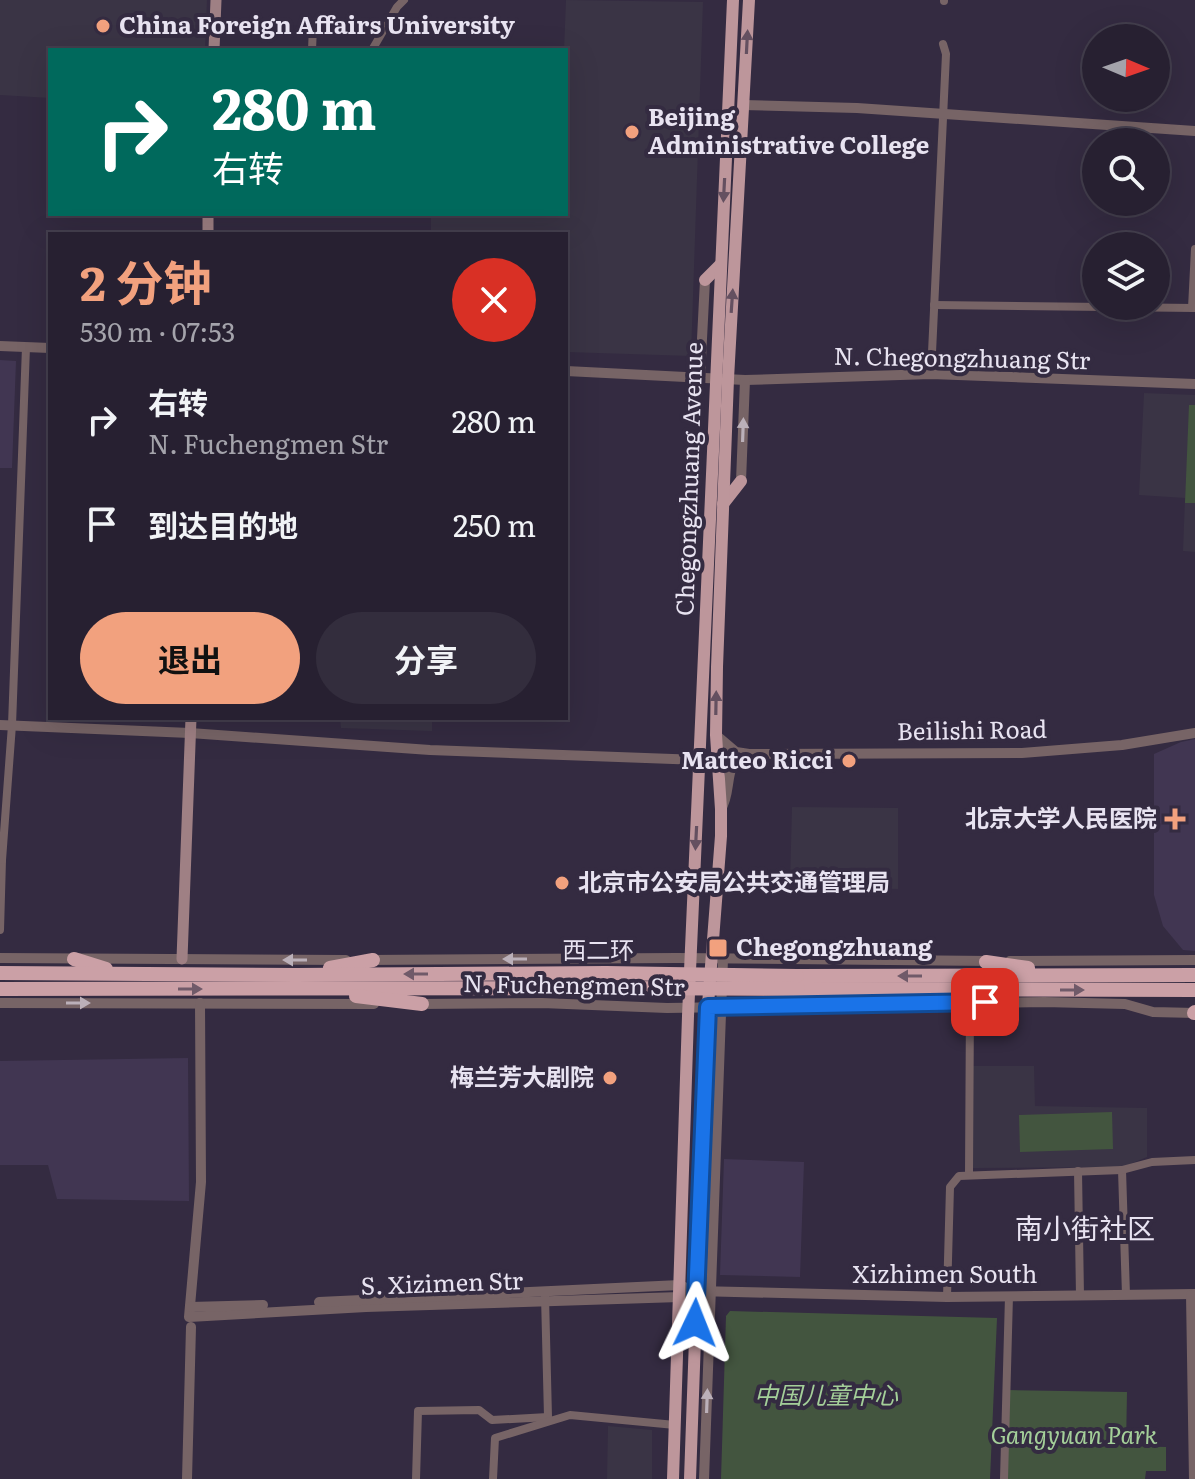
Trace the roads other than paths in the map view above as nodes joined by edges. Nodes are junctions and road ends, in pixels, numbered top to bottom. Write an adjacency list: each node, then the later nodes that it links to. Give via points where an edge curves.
1 (216, 0): 7 (main road)
2 (404, 0): 9 (street)
3 (733, 0): 14 (main road, Chegongzhuang Avenue, one-way to 14)
4 (749, 0): 10 (main road, Chegongzhuang Avenue, one-way to 4)
5 (313, 26): 8 (street)
6 (943, 44): 11 (street)
7 (214, 48)
8 (312, 48)
9 (373, 48)
10 (743, 105): 11 (street); 24 (main road, Chegongzhuang Avenue, one-way to 10)
11 (942, 113): 12 (street); 16 (street)
12 (1195, 131)
13 (1195, 249): 17 (street)
14 (721, 264): 15 (main road); 24 (main road, Chegongzhuang Avenue)
15 (705, 280): 23 (street)
16 (934, 305): 17 (street); 22 (street)
17 (1194, 308)
18 (0, 346): 19 (street)
19 (26, 347): 20 (street); 31 (street)
20 (48, 348)
21 (568, 371): 23 (street, N. Chegongzhuang Str)
22 (931, 374): 25 (street, N. Chegongzhuang Str); 26 (street, N. Chegongzhuang Str)
23 (700, 378): 24 (street, N. Chegongzhuang Str)
24 (722, 379): 25 (street, N. Chegongzhuang Str); 28 (main road, Chegongzhuang Avenue); 36 (main road, Chegongzhuang Avenue)
25 (745, 380): 27 (street, one-way to 25)
26 (1195, 384)
27 (741, 481): 28 (main road)
28 (723, 504): 34 (main road, Chegongzhuang Avenue, one-way to 28)
29 (191, 720): 32 (main road)
30 (0, 725): 31 (street)
31 (12, 725): 32 (street); 38 (street)
32 (190, 733): 36 (street, via 430,750); 42 (main road)
33 (1195, 733): 35 (street, Beilishi Road, via 1022,753)
34 (716, 735): 35 (street, via 736,752); 37 (main road, Chegongzhuang Avenue)
35 (749, 754): 37 (street, via 733,762)
36 (700, 760): 43 (main road, Chegongzhuang Avenue, one-way to 43)
37 (721, 809): 44 (main road, Chegongzhuang Avenue)
38 (1, 860): 39 (street)
39 (0, 930)
40 (0, 958): 41 (street, N. Fuchengmen Str)
41 (74, 959): 42 (street, N. Fuchengmen Str); 49 (highway)
42 (182, 959): 45 (street, N. Fuchengmen Str, one-way to 42)
43 (691, 959): 44 (street, N. Fuchengmen Str); 45 (street, N. Fuchengmen Str, one-way to 45); 60 (main road, Chegongzhuang Avenue)
44 (718, 959): 47 (street, N. Fuchengmen Str); 61 (main road, Chegongzhuang Avenue)
45 (373, 960): 52 (highway)
46 (1195, 960): 47 (street, N. Fuchengmen Str)
47 (986, 962): 50 (highway)
48 (0, 973): 49 (highway, 西二环)
49 (118, 973): 52 (highway, 西二环)
50 (1072, 975): 51 (highway, 西二环); 53 (highway, 西二环, one-way to 53)
51 (1195, 975)
52 (296, 982): 53 (highway, 西二环, bridge); 54 (highway, 西二环, one-way to 52); 59 (highway)
53 (797, 982): 55 (highway, 西二环, one-way to 55)
54 (0, 989)
55 (1195, 990)
56 (0, 1003): 57 (street, N. Fuchengmen Str, one-way to 57)
57 (200, 1003): 59 (street, N. Fuchengmen Str); 76 (street, via 201,1182)
58 (970, 1003): 61 (street, N. Fuchengmen Str); 62 (street, N. Fuchengmen Str, via 1125,1004 1153,1012); 66 (street)
59 (422, 1004): 60 (street, N. Fuchengmen Str)
60 (689, 1007): 61 (street, N. Fuchengmen Str); 67 (main road, Chegongzhuang Avenue)
61 (715, 1007): 68 (main road, Chegongzhuang Avenue); 69 (street)
62 (1195, 1013)
63 (1195, 1160): 64 (street)
64 (1122, 1170): 65 (street); 71 (street)
65 (1078, 1171): 66 (street); 74 (street)
66 (969, 1174): 75 (street, via 950,1187)
67 (680, 1291): 68 (street, Xizhimen South); 72 (street); 77 (main road, Chegongzhuang Avenue)
68 (696, 1291): 69 (street, Xizhimen South); 82 (main road, Chegongzhuang Avenue)
69 (711, 1292): 75 (street, Xizhimen South); 83 (street, one-way to 69)
70 (1193, 1294): 71 (street, Xizhimen South); 85 (street)
71 (1126, 1295): 74 (street, Xizhimen South)
72 (545, 1296): 76 (street); 79 (street, via 548,1417 492,1420 479,1410 418,1411)
73 (1009, 1296): 74 (street, Xizhimen South); 75 (street, Xizhimen South); 84 (street)
74 (1080, 1296)
75 (947, 1297)
76 (190, 1317): 78 (street)
77 (675, 1425): 80 (street, via 570,1415 495,1438); 81 (main road, Chegongzhuang Avenue)
78 (187, 1479)
79 (416, 1479)
80 (493, 1479)
81 (673, 1479)
82 (690, 1479)
83 (704, 1479)
84 (1004, 1479)
85 (1194, 1479)

